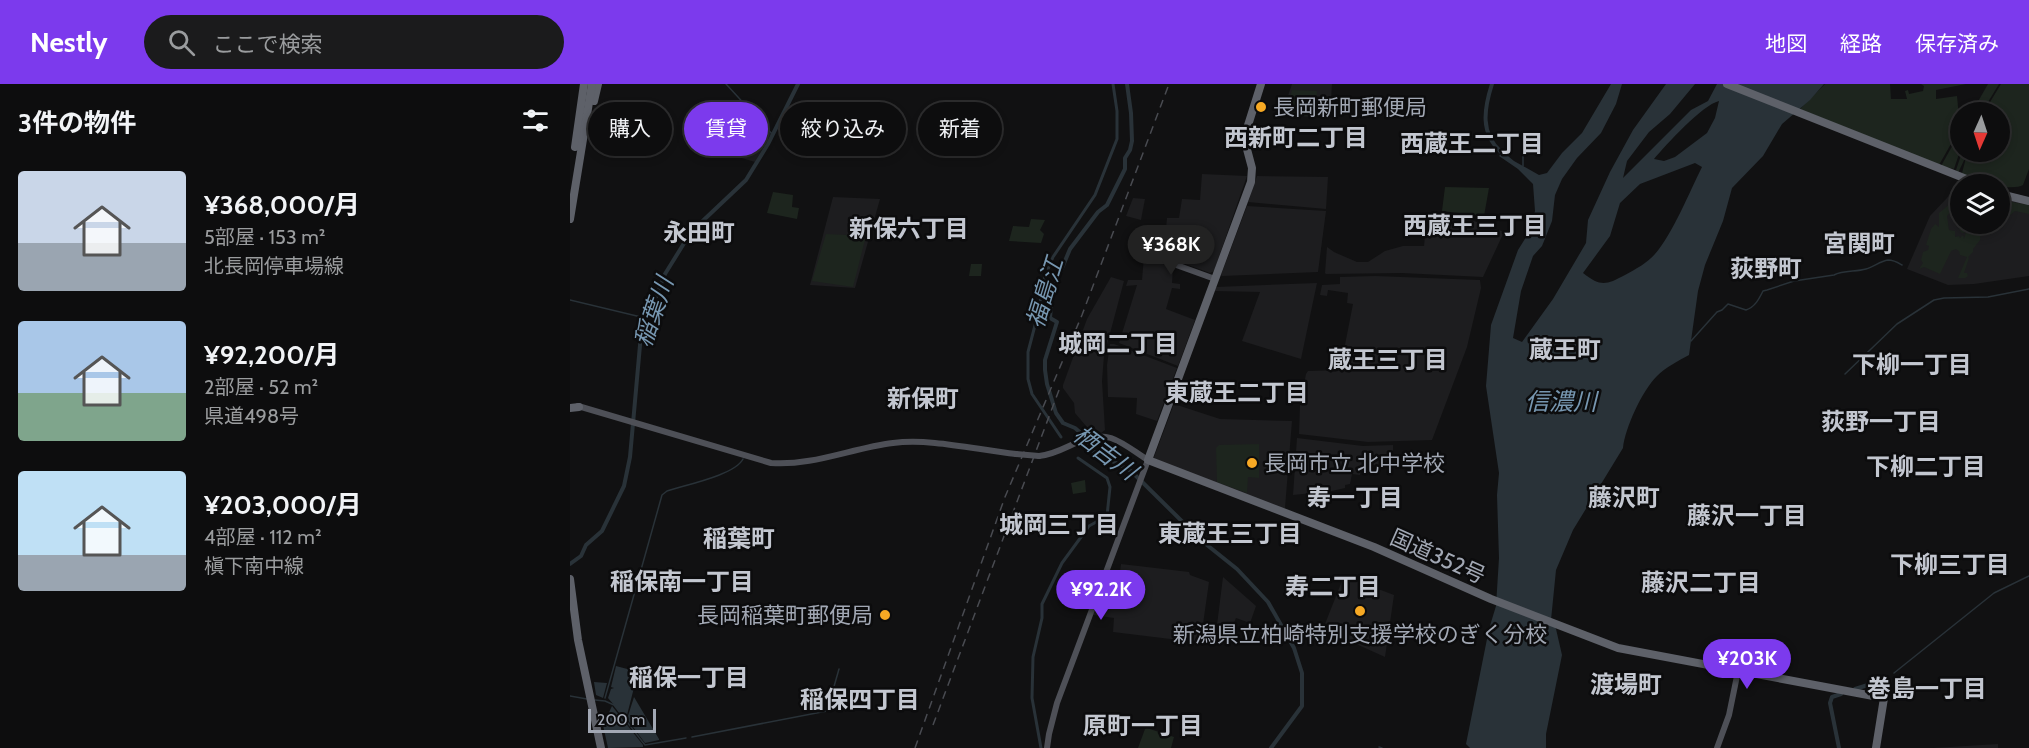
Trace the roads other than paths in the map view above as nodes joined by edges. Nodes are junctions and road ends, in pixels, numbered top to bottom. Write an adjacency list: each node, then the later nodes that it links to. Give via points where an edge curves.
1 (1262, 84): 11 (highway, via 1244,138 1252,168 1251,182)
2 (1719, 84): 5 (highway)
3 (1727, 84): 5 (highway)
4 (591, 85): 7 (highway)
5 (1948, 175)
6 (2010, 195): 8 (highway)
7 (571, 199): 9 (highway)
8 (2029, 199)
9 (570, 219)
10 (1135, 250): 11 (main road)
11 (1215, 279): 13 (highway)
12 (573, 405): 13 (main road, bridge, via 764,462 827,458 907,441 1040,456 1057,453 1094,436 1115,440)
13 (1149, 459): 16 (highway, 国道352号, via 1618,648); 19 (main road, via 1057,703)
14 (570, 580): 17 (highway)
15 (570, 606): 17 (highway)
16 (1738, 671): 20 (main road, via 1729,716); 21 (highway, 国道352号, via 1884,698)
17 (588, 698): 18 (highway)
18 (599, 748)
19 (1047, 748)
20 (1717, 748)
21 (1876, 748)

